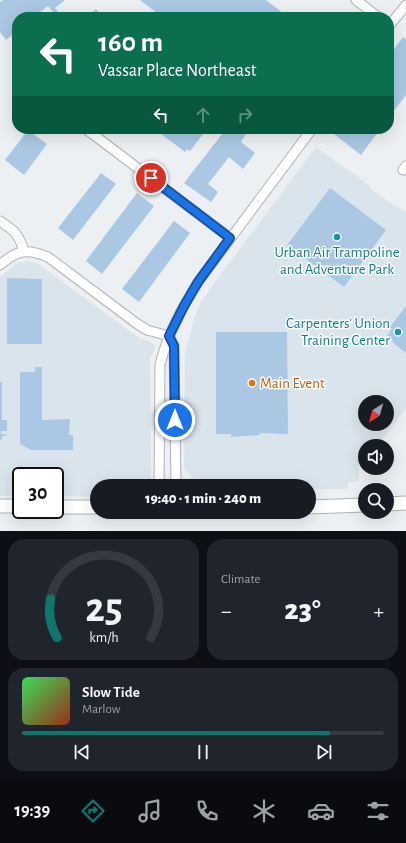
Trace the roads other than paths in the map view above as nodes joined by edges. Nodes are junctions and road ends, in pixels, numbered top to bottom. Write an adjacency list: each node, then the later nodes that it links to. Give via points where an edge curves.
1 (356, 0): 3 (street)
2 (406, 5): 4 (street)
3 (372, 12)
4 (394, 20)
5 (93, 134): 8 (street)
6 (308, 134): 8 (street)
7 (0, 221): 9 (street, via 20,237)
8 (230, 238): 11 (street, via 198,282)
9 (24, 251): 10 (street); 11 (street, via 48,257 136,323 147,330)
10 (0, 264)
11 (169, 336): 12 (street, via 160,365); 13 (street, via 174,346)
12 (159, 479)
13 (175, 479)
14 (406, 502): 15 (main road)
15 (394, 503)
16 (358, 505): 21 (main road)
17 (0, 506): 18 (main road)
18 (12, 506)
19 (64, 507): 20 (main road)
20 (90, 507)
21 (316, 507)

